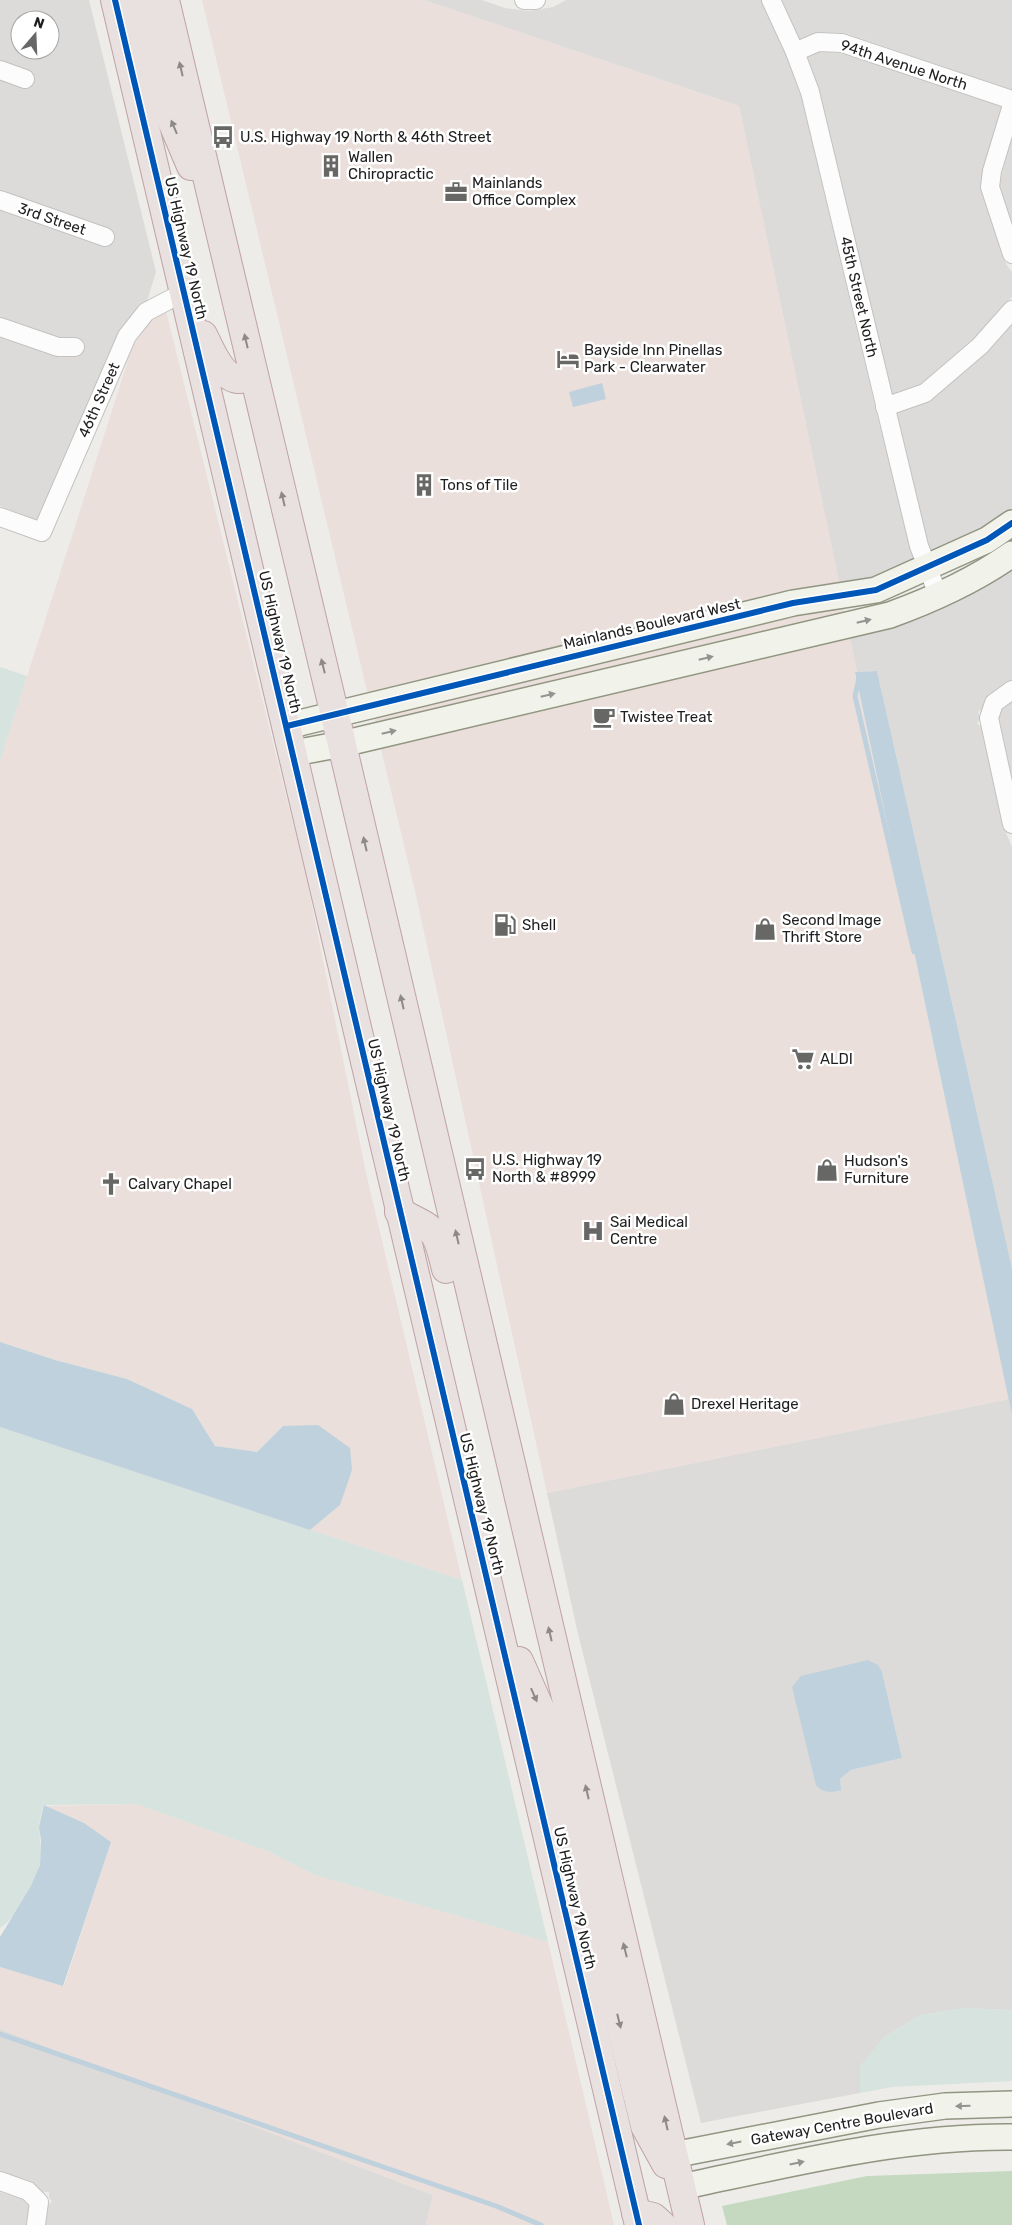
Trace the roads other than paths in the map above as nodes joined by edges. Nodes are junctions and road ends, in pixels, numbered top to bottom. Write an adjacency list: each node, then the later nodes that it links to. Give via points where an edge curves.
1 (115, 0): 16 (highway, US Highway 19 North)
2 (138, 0): 13 (highway, one-way to 2, via 159,91)
3 (165, 0): 13 (highway, one-way to 3)
4 (524, 0): 5 (street)
5 (536, 0)
6 (771, 0): 7 (street, 45th Street North)
7 (795, 52): 10 (street, 94th Avenue North, via 818,42 842,43); 21 (street, 45th Street North, via 810,92)
8 (0, 70): 9 (street)
9 (24, 79)
10 (1012, 100)
11 (1012, 105): 15 (street, via 990,187)
12 (0, 200): 14 (street, 3rd Street)
13 (221, 236): 20 (highway, one-way to 13)
14 (105, 237)
15 (1012, 254)
16 (186, 301): 20 (highway, via 219,365 238,379); 22 (street, 46th Street, via 146,312 127,336 42,532); 29 (highway, US Highway 19 North)
17 (1012, 310): 21 (street, via 980,346 925,393)
18 (0, 327): 19 (street, via 58,347)
19 (74, 348)
20 (254, 376): 28 (highway, one-way to 20)
21 (885, 407): 25 (street, 45th Street North, via 919,546)
22 (0, 517)
23 (1012, 523): 25 (street, Mainlands Boulevard West, via 987,540)
24 (1012, 554): 26 (street, via 990,570)
25 (928, 568): 26 (street, 45th Street North); 28 (street, Mainlands Boulevard West, via 876,590 793,603)
26 (939, 597): 30 (street, one-way to 26, via 890,615)
27 (1012, 690): 32 (street, via 994,702 989,718)
28 (335, 713): 29 (street, Mainlands Boulevard West); 30 (highway)
29 (287, 726): 31 (highway, US Highway 19 North)
30 (342, 744): 31 (street); 34 (highway, one-way to 30)
31 (294, 752): 33 (highway, US Highway 19 North)
32 (1012, 824)
33 (398, 1212): 34 (highway, via 438,1236 503,1503); 35 (highway, US Highway 19 North)
34 (530, 1549): 38 (highway, one-way to 34)
35 (492, 1602): 40 (highway, one-way to 40, via 546,1722 645,2126); 41 (highway, US Highway 19 North)
36 (1012, 2104): 38 (street, Gateway Centre Boulevard, one-way to 38, via 946,2106 879,2115)
37 (1012, 2137): 40 (street, Gateway Centre Boulevard, one-way to 37, via 907,2143)
38 (673, 2155): 40 (highway)
39 (0, 2181): 42 (street, via 28,2191 40,2202)
40 (681, 2187): 44 (highway)
41 (637, 2219): 43 (highway, via 653,2217)
42 (36, 2225)
43 (662, 2225)
44 (690, 2225)

